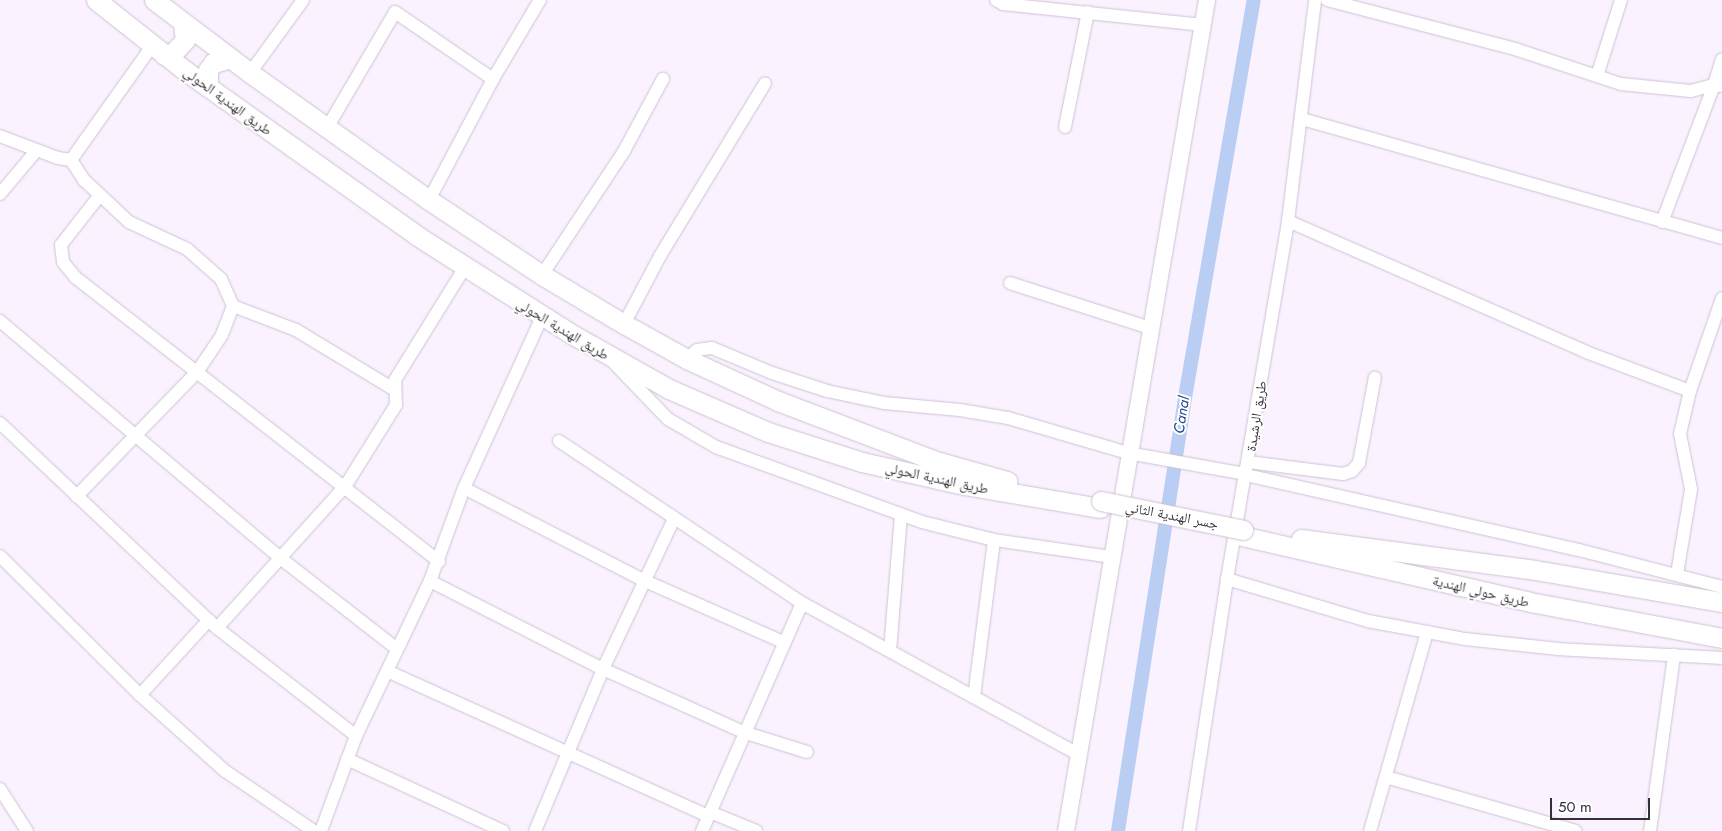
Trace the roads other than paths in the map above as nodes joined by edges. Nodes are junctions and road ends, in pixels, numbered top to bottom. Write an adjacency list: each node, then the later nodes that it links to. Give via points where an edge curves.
1 (96, 0): 13 (highway, طريق الهندية الحولي)
2 (154, 0): 11 (highway, طريق الهندية الحولي)
3 (303, 0): 16 (street)
4 (540, 0): 18 (street)
5 (996, 0): 10 (street, via 1003,4)
6 (1207, 0): 12 (main road)
7 (1315, 0): 23 (street, طريق الرشيدة)
8 (1327, 0): 17 (street, via 1515,49)
9 (1621, 0): 17 (street)
10 (1088, 12): 12 (street); 24 (street)
11 (183, 23): 13 (highway, via 185,40 173,53); 14 (highway, طريق الهندية الحولي)
12 (1202, 25): 43 (main road)
13 (158, 50): 22 (highway, طريق الهندية الحولي); 28 (street)
14 (230, 58): 16 (highway, طريق الهندية الحولي); 22 (highway, via 213,62 206,78)
15 (1722, 59): 21 (street)
16 (250, 73): 25 (highway, طريق الهندية الحولي)
17 (1597, 76): 21 (street, via 1620,84 1691,90)
18 (493, 79): 25 (street, via 395,12); 31 (street)
19 (663, 79): 36 (street, via 624,152)
20 (765, 83): 42 (street, via 660,256)
21 (1718, 86): 33 (street)
22 (208, 87): 35 (highway, طريق الهندية الحولي)
23 (1302, 119): 32 (street, طريق الرشيدة); 33 (street)
24 (1065, 127)
25 (327, 128): 31 (highway, طريق الهندية الحولي)
26 (0, 136): 27 (street)
27 (36, 150): 28 (street); 29 (street)
28 (71, 160): 30 (street, via 84,180)
29 (0, 194)
30 (100, 195): 39 (street, via 129,222 188,249 221,279); 46 (street, via 61,245 63,262 75,277)
31 (430, 200): 36 (highway, طريق الهندية الحولي)
32 (1288, 222): 49 (street, via 1586,352); 54 (street, طريق الرشيدة)
33 (1662, 222): 34 (street)
34 (1722, 238)
35 (465, 267): 40 (highway, طريق الهندية الحولي); 48 (street, via 395,380)
36 (542, 275): 42 (highway, طريق الهندية الحولي)
37 (1010, 283): 43 (street)
38 (1722, 298): 49 (street)
39 (233, 306): 46 (street, via 222,335); 48 (street, via 296,330)
40 (542, 317): 44 (highway, طريق الهندية الحولي); 56 (street)
41 (0, 321): 51 (street)
42 (624, 324): 45 (highway, طريق الهندية الحولي)
43 (1150, 328): 53 (main road)
44 (610, 358): 58 (highway, طريق الهندية الحولي, via 711,408 816,449 914,475); 59 (street, via 654,407 699,439)
45 (687, 359): 53 (street, via 696,350 712,348 827,391 884,403 1008,418); 58 (highway, طريق الهندية الحولي, via 803,411 939,462)
46 (197, 372): 51 (street); 55 (street)
47 (1374, 377): 54 (street, via 1359,463 1352,471 1343,474)
48 (395, 390): 55 (street, via 396,405)
49 (1690, 391): 67 (street, via 1680,434 1691,489)
50 (0, 423): 57 (street)
51 (135, 436): 57 (street); 64 (street)
52 (559, 442): 60 (street)
53 (1128, 452): 54 (street, via 1206,467); 65 (main road)
54 (1247, 470): 67 (street); 68 (street, طريق الرشيدة)
55 (346, 485): 64 (street); 66 (street)
56 (464, 488): 66 (street); 69 (street)
57 (77, 496): 74 (street)
58 (1100, 504): 61 (highway, جسر الهندية الثاني)
59 (901, 514): 62 (street); 79 (street)
60 (674, 519): 69 (street); 73 (street)
61 (1242, 533): 72 (highway, طريق حولي الهندية, via 1535,570); 76 (highway, طريق حولي الهندية, via 1530,602)
62 (994, 540): 65 (street); 85 (street)
63 (0, 556): 84 (street)
64 (279, 557): 74 (street); 78 (street)
65 (1112, 557): 90 (main road)
66 (439, 560): 70 (street)
67 (1677, 574): 71 (street)
68 (1227, 579): 75 (street, via 1368,621); 103 (street, طريق الرشيدة)
69 (643, 580): 77 (street); 82 (street)
70 (430, 581): 78 (street); 82 (street)
71 (1722, 587)
72 (1722, 602)
73 (802, 603): 77 (street); 79 (street)
74 (213, 624): 84 (street); 87 (street)
75 (1427, 632): 80 (street, via 1558,649); 92 (street)
76 (1722, 638)
77 (783, 642): 86 (street)
78 (397, 648): 83 (street)
79 (890, 651): 85 (street)
80 (1674, 655): 81 (street); 106 (street)
81 (1722, 658)
82 (603, 669): 86 (street); 89 (street)
83 (388, 671): 87 (street); 89 (street)
84 (140, 695): 96 (street, via 225,771)
85 (974, 697): 90 (street)
86 (743, 732): 88 (street); 94 (street)
87 (356, 736): 91 (street)
88 (807, 752)
89 (568, 755): 94 (street); 99 (street)
90 (1080, 756): 102 (main road)
91 (346, 760): 97 (street); 98 (street)
92 (1386, 777): 104 (street); 105 (street)
93 (0, 789): 95 (street)
94 (709, 814): 100 (street); 101 (street)
95 (27, 831)
96 (314, 831)
97 (321, 831)
98 (503, 831)
99 (534, 831)
100 (702, 831)
101 (756, 831)
102 (1066, 831)
103 (1189, 831)
104 (1370, 831)
105 (1575, 831)
106 (1650, 831)

